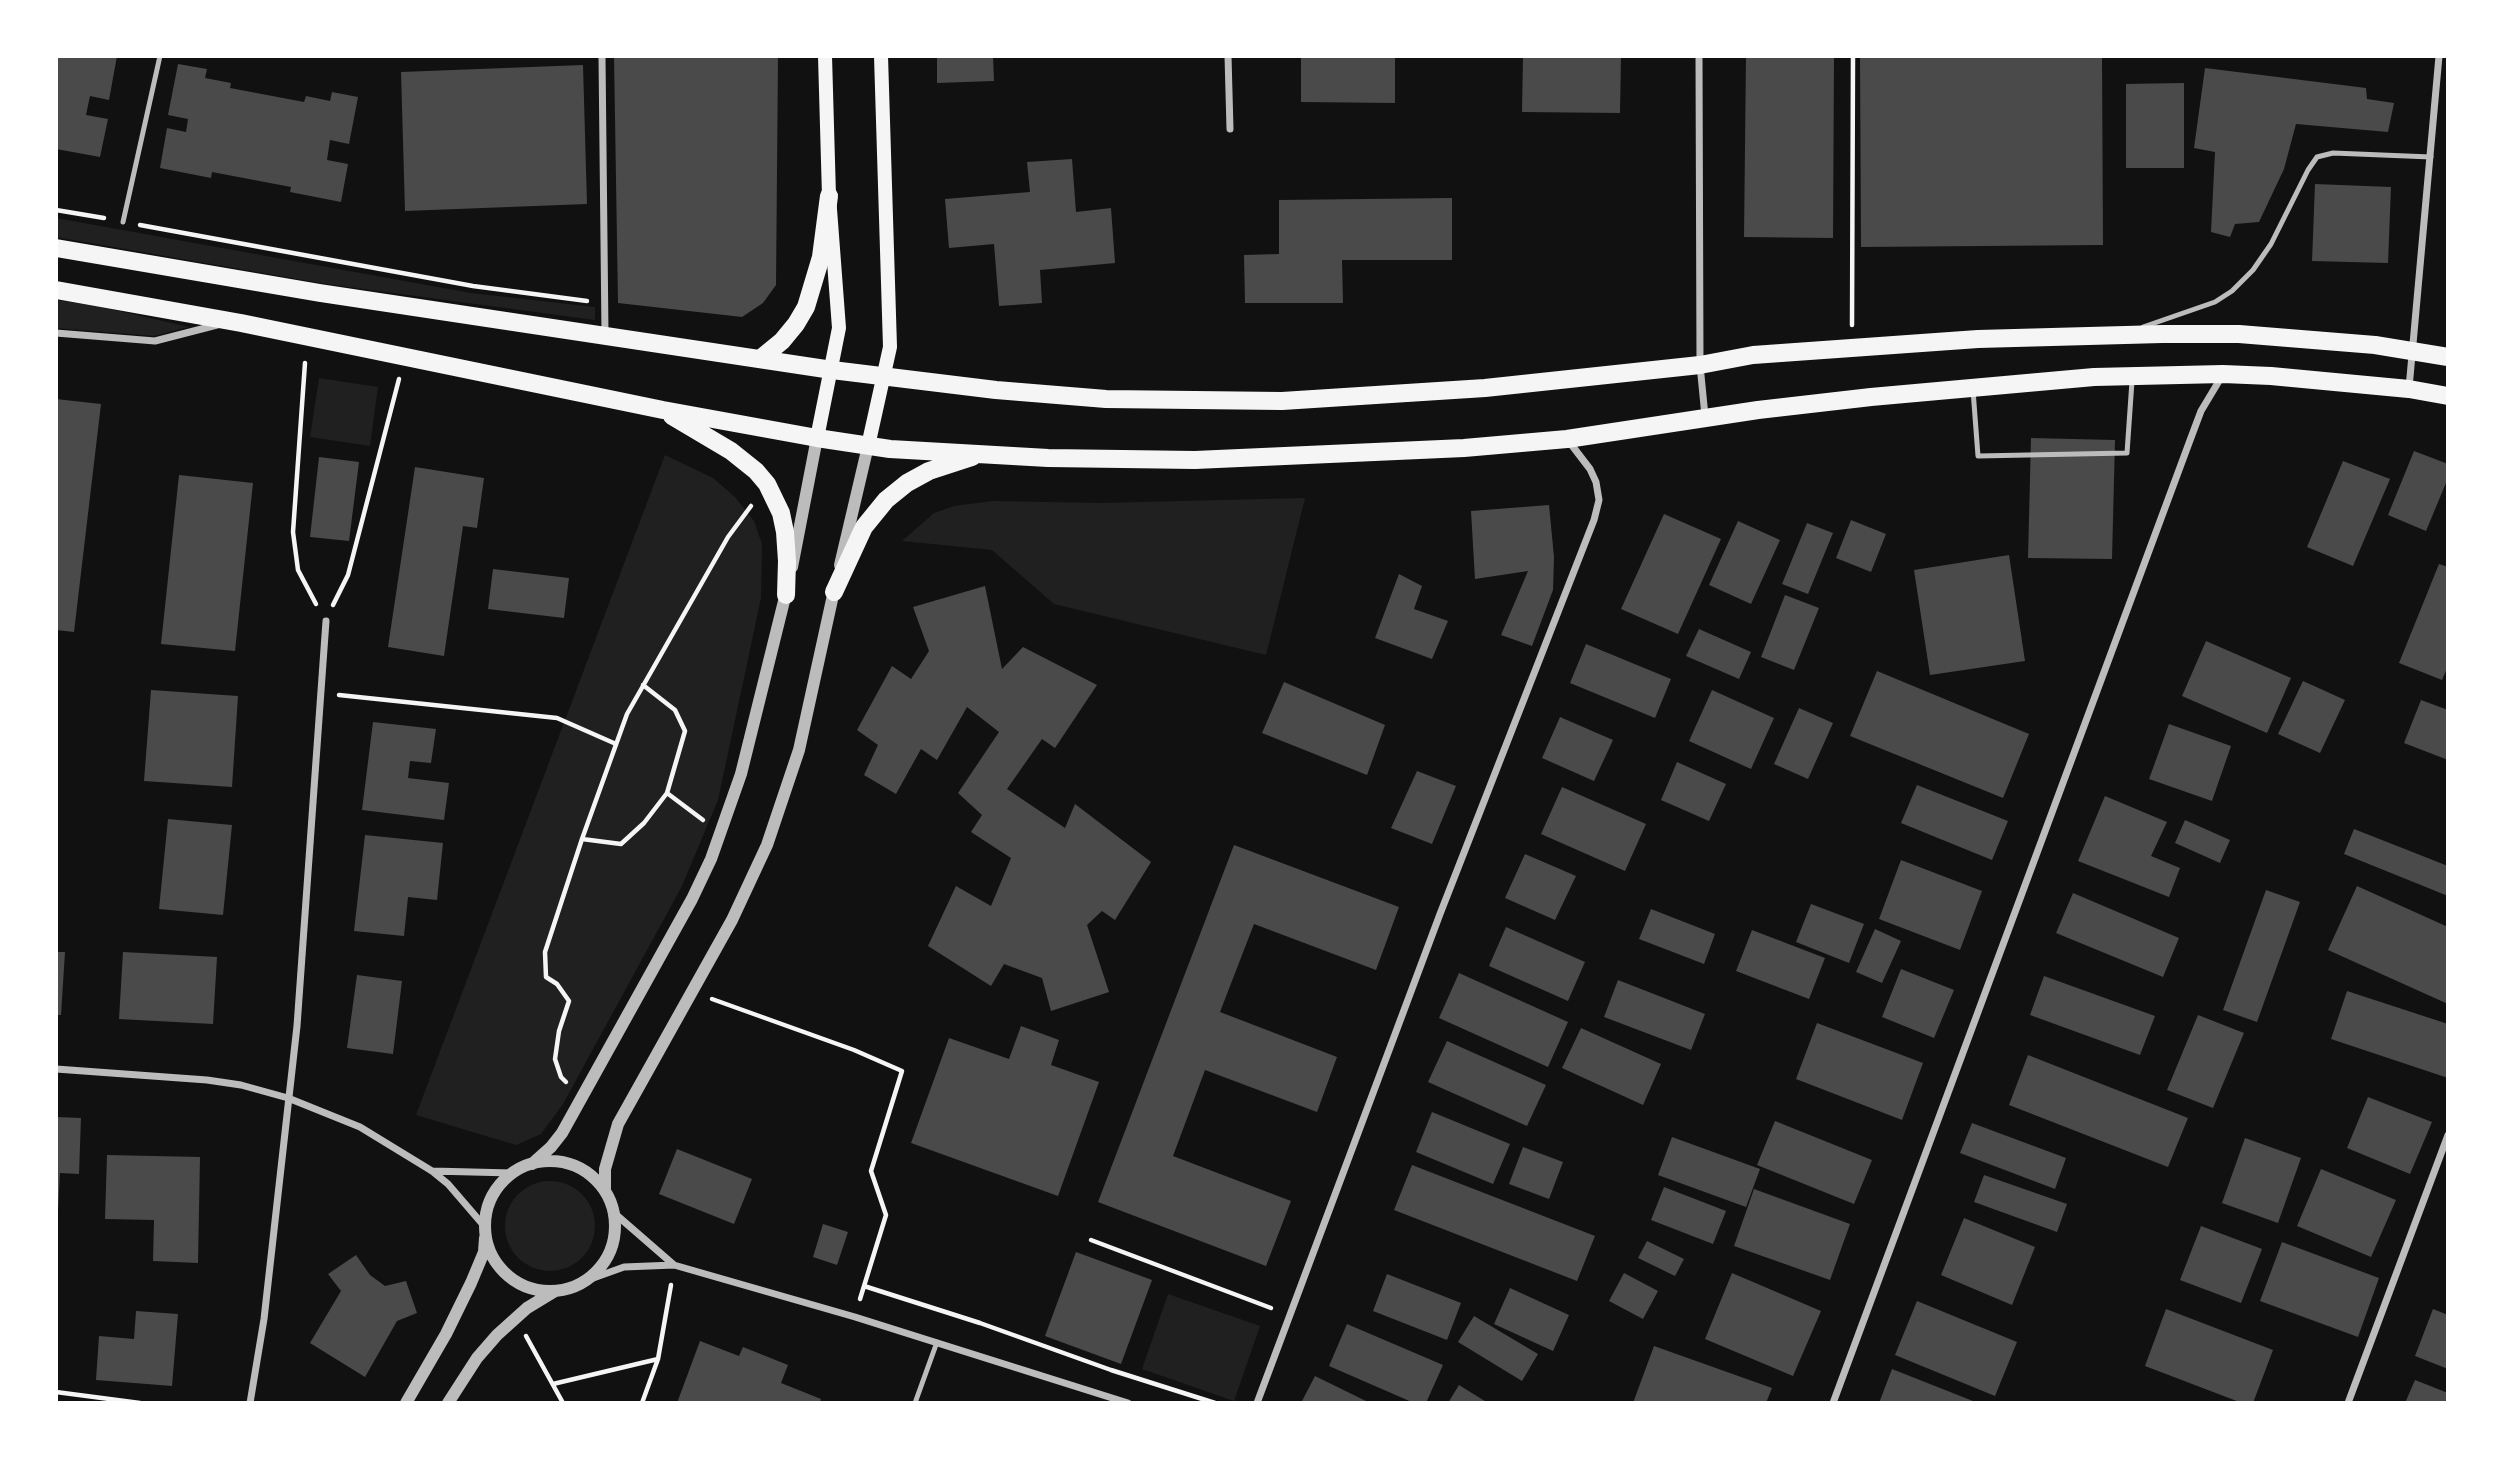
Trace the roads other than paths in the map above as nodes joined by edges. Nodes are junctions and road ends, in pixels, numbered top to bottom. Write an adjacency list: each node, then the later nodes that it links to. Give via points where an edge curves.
1 (160, 56): 11 (lane)
2 (602, 56): 16 (street)
3 (825, 56): 10 (main road)
4 (881, 56): 25 (main road, via 890,311)
5 (1228, 56): 8 (street)
6 (1699, 56): 21 (street)
7 (2440, 56): 9 (street)
8 (1230, 129)
9 (2431, 157): 17 (lane, via 2333,153 2317,157 2271,244 2232,291 2191,312); 18 (street)
10 (829, 196): 20 (main road, via 821,257 806,307 782,341); 22 (main road, via 839,328)
11 (124, 222)
12 (56, 248): 16 (main road, via 320,293)
13 (56, 290): 14 (main road)
14 (232, 322): 15 (street, via 155,341); 29 (main road)
15 (56, 333)
16 (605, 334): 20 (main road)
17 (2118, 335): 18 (main road, via 2239,334); 21 (main road, via 1852,347 1753,355)
18 (2413, 351): 19 (main road); 27 (street)
19 (2448, 357)
20 (760, 359): 22 (main road)
21 (1700, 365): 25 (main road, via 1485,388 1282,401 1106,399); 30 (street)
22 (832, 370): 25 (main road); 31 (main road)
23 (2223, 374): 24 (main road); 27 (main road); 57 (street, via 2201,411)
24 (2132, 376): 26 (main road); 26 (lane, via 2127,453 1978,456)
25 (884, 377): 33 (main road)
26 (1973, 387): 30 (main road)
27 (2409, 389): 28 (main road)
28 (2448, 396)
29 (663, 410): 31 (main road); 36 (main road, via 731,451 767,484 785,532)
30 (1705, 418): 32 (main road)
31 (817, 438): 33 (main road); 36 (street)
32 (1567, 439): 34 (main road, via 1355,455 1195,460); 56 (street, via 1596,482 1599,500 1594,520)
33 (868, 446): 34 (main road); 35 (street)
34 (982, 454): 35 (main road, via 929,471 886,500 864,527)
35 (834, 592): 44 (street, via 799,750 767,845 732,920 618,1124 605,1169)
36 (786, 595): 41 (street, via 741,774 692,899 582,1097 551,1147)
37 (326, 621): 39 (street)
38 (56, 1069): 39 (street, via 207,1080)
39 (288, 1098): 42 (street, via 360,1128); 51 (street, via 264,1319)
40 (2448, 1135): 58 (street)
41 (532, 1164): 43 (street); 44 (street, via 553,1161 573,1165)
42 (432, 1171): 43 (street); 46 (street, via 448,1184)
43 (512, 1173): 46 (street, via 488,1206)
44 (605, 1191): 45 (street)
45 (613, 1212): 47 (street); 48 (street, via 615,1232 610,1251)
46 (485, 1232): 49 (street, via 497,1264 508,1277 523,1286); 52 (street, via 484,1252 471,1283)
47 (674, 1265): 48 (street, via 624,1267); 50 (street)
48 (585, 1281): 49 (street)
49 (555, 1291): 53 (street, via 514,1317 477,1358)
50 (937, 1342): 54 (lane); 55 (street)
51 (250, 1403)
52 (406, 1403)
53 (448, 1403)
54 (915, 1403)
55 (1129, 1403)
56 (1257, 1403)
57 (1833, 1403)
58 (2348, 1403)

